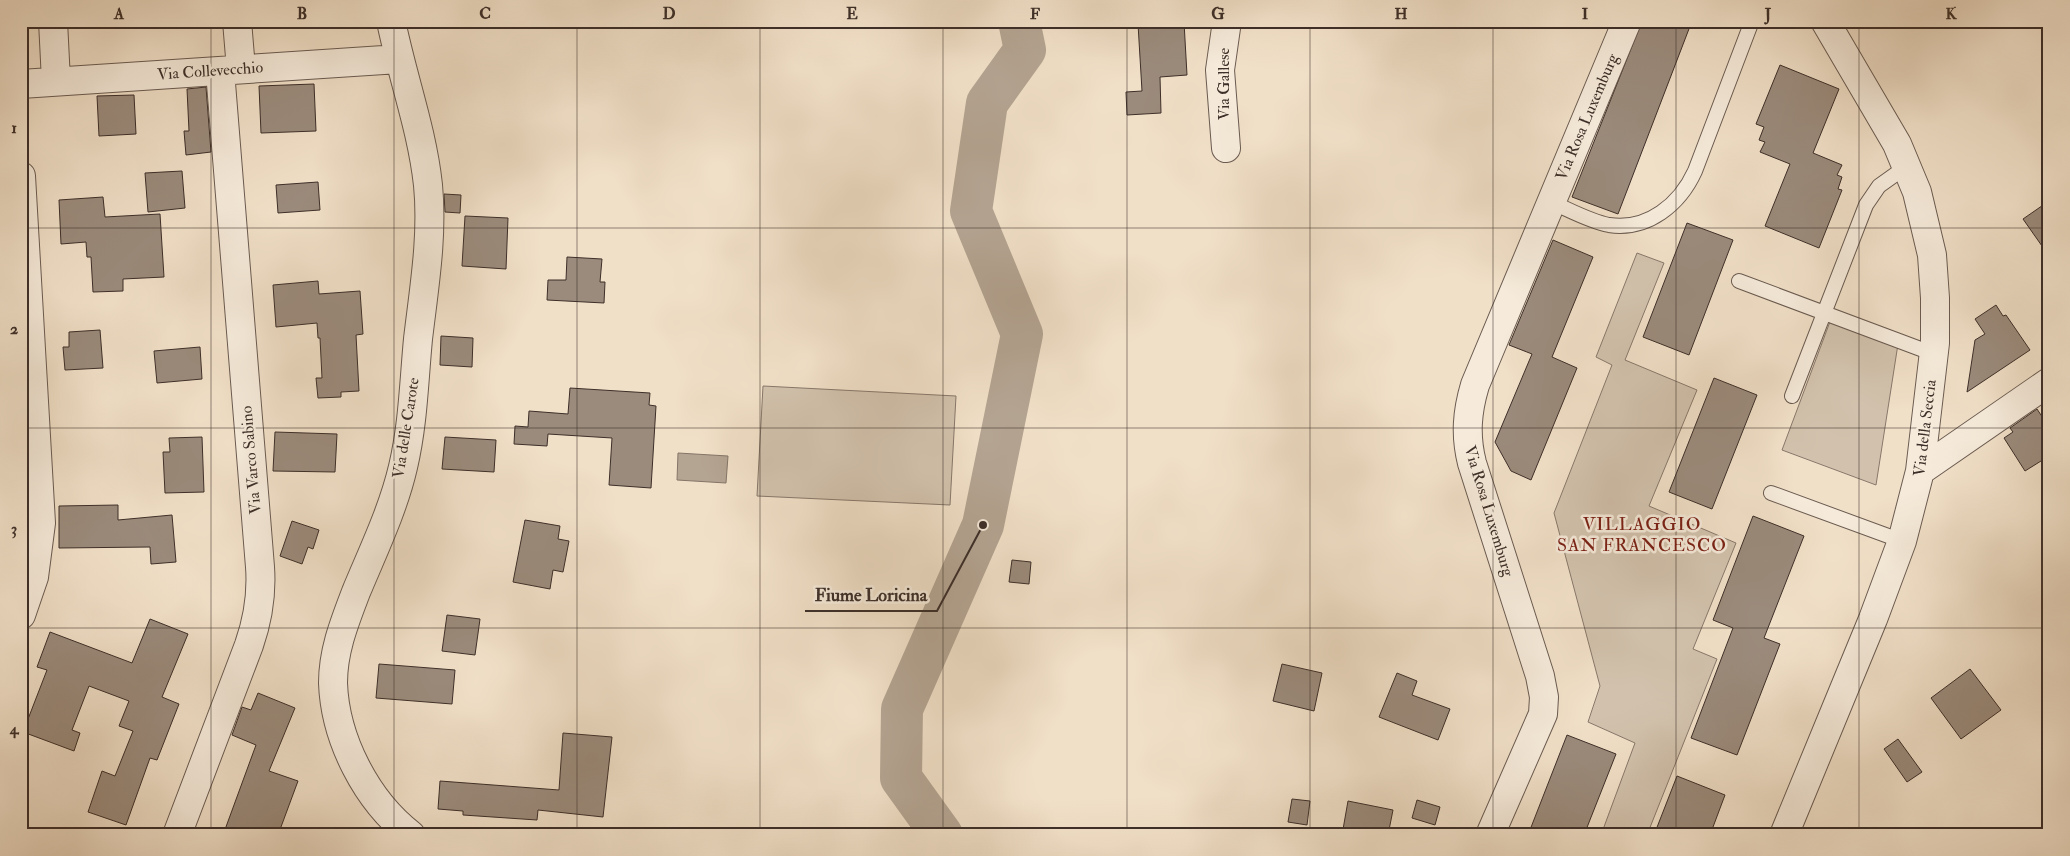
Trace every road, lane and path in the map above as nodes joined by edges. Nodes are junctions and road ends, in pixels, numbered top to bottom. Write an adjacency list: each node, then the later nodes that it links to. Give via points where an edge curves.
1 (53, 21): 10 (street)
2 (237, 21): 9 (street, Via Varco Sabino)
3 (391, 21): 8 (street, Via delle Carote)
4 (1227, 21): 12 (street, Via Gallese, via 1220,70)
5 (1627, 21): 15 (street, Via Rosa Luxemburg)
6 (1752, 21): 15 (lane, via 1695,171 1686,189 1670,207 1651,218 1621,226 1598,222)
7 (1825, 21): 13 (street, Via della Seccia)
8 (398, 59): 9 (street, Via Collevecchio); 26 (street, Via delle Carote, via 424,155 429,200 428,248 410,427 394,496 340,635 333,683 340,725 356,766 385,811)
9 (230, 70): 10 (street, Via Collevecchio); 25 (street, Via Varco Sabino, via 260,594 258,616 249,645)
10 (56, 81): 11 (street, Via Collevecchio)
11 (21, 84)
12 (1226, 148)
13 (1907, 166): 17 (lane, via 1879,186 1870,198); 18 (street, Via della Seccia, via 1922,205 1932,256 1936,311)
14 (21, 176): 24 (street, via 40,523 34,577)
15 (1551, 202): 27 (street, Via Rosa Luxemburg, via 1475,385 1467,422 1472,463 1544,697 1543,714)
16 (1739, 281): 17 (lane)
17 (1824, 313): 18 (lane); 20 (lane)
18 (1934, 354): 21 (street, Via della Seccia)
19 (2049, 382): 21 (street)
20 (1792, 396)
21 (1920, 470): 23 (street, Via della Seccia)
22 (1771, 493): 23 (lane)
23 (1902, 541): 28 (street, Via della Seccia, via 1874,619)
24 (21, 615)
25 (177, 835)
26 (411, 835)
27 (1490, 835)
28 (1784, 835)

